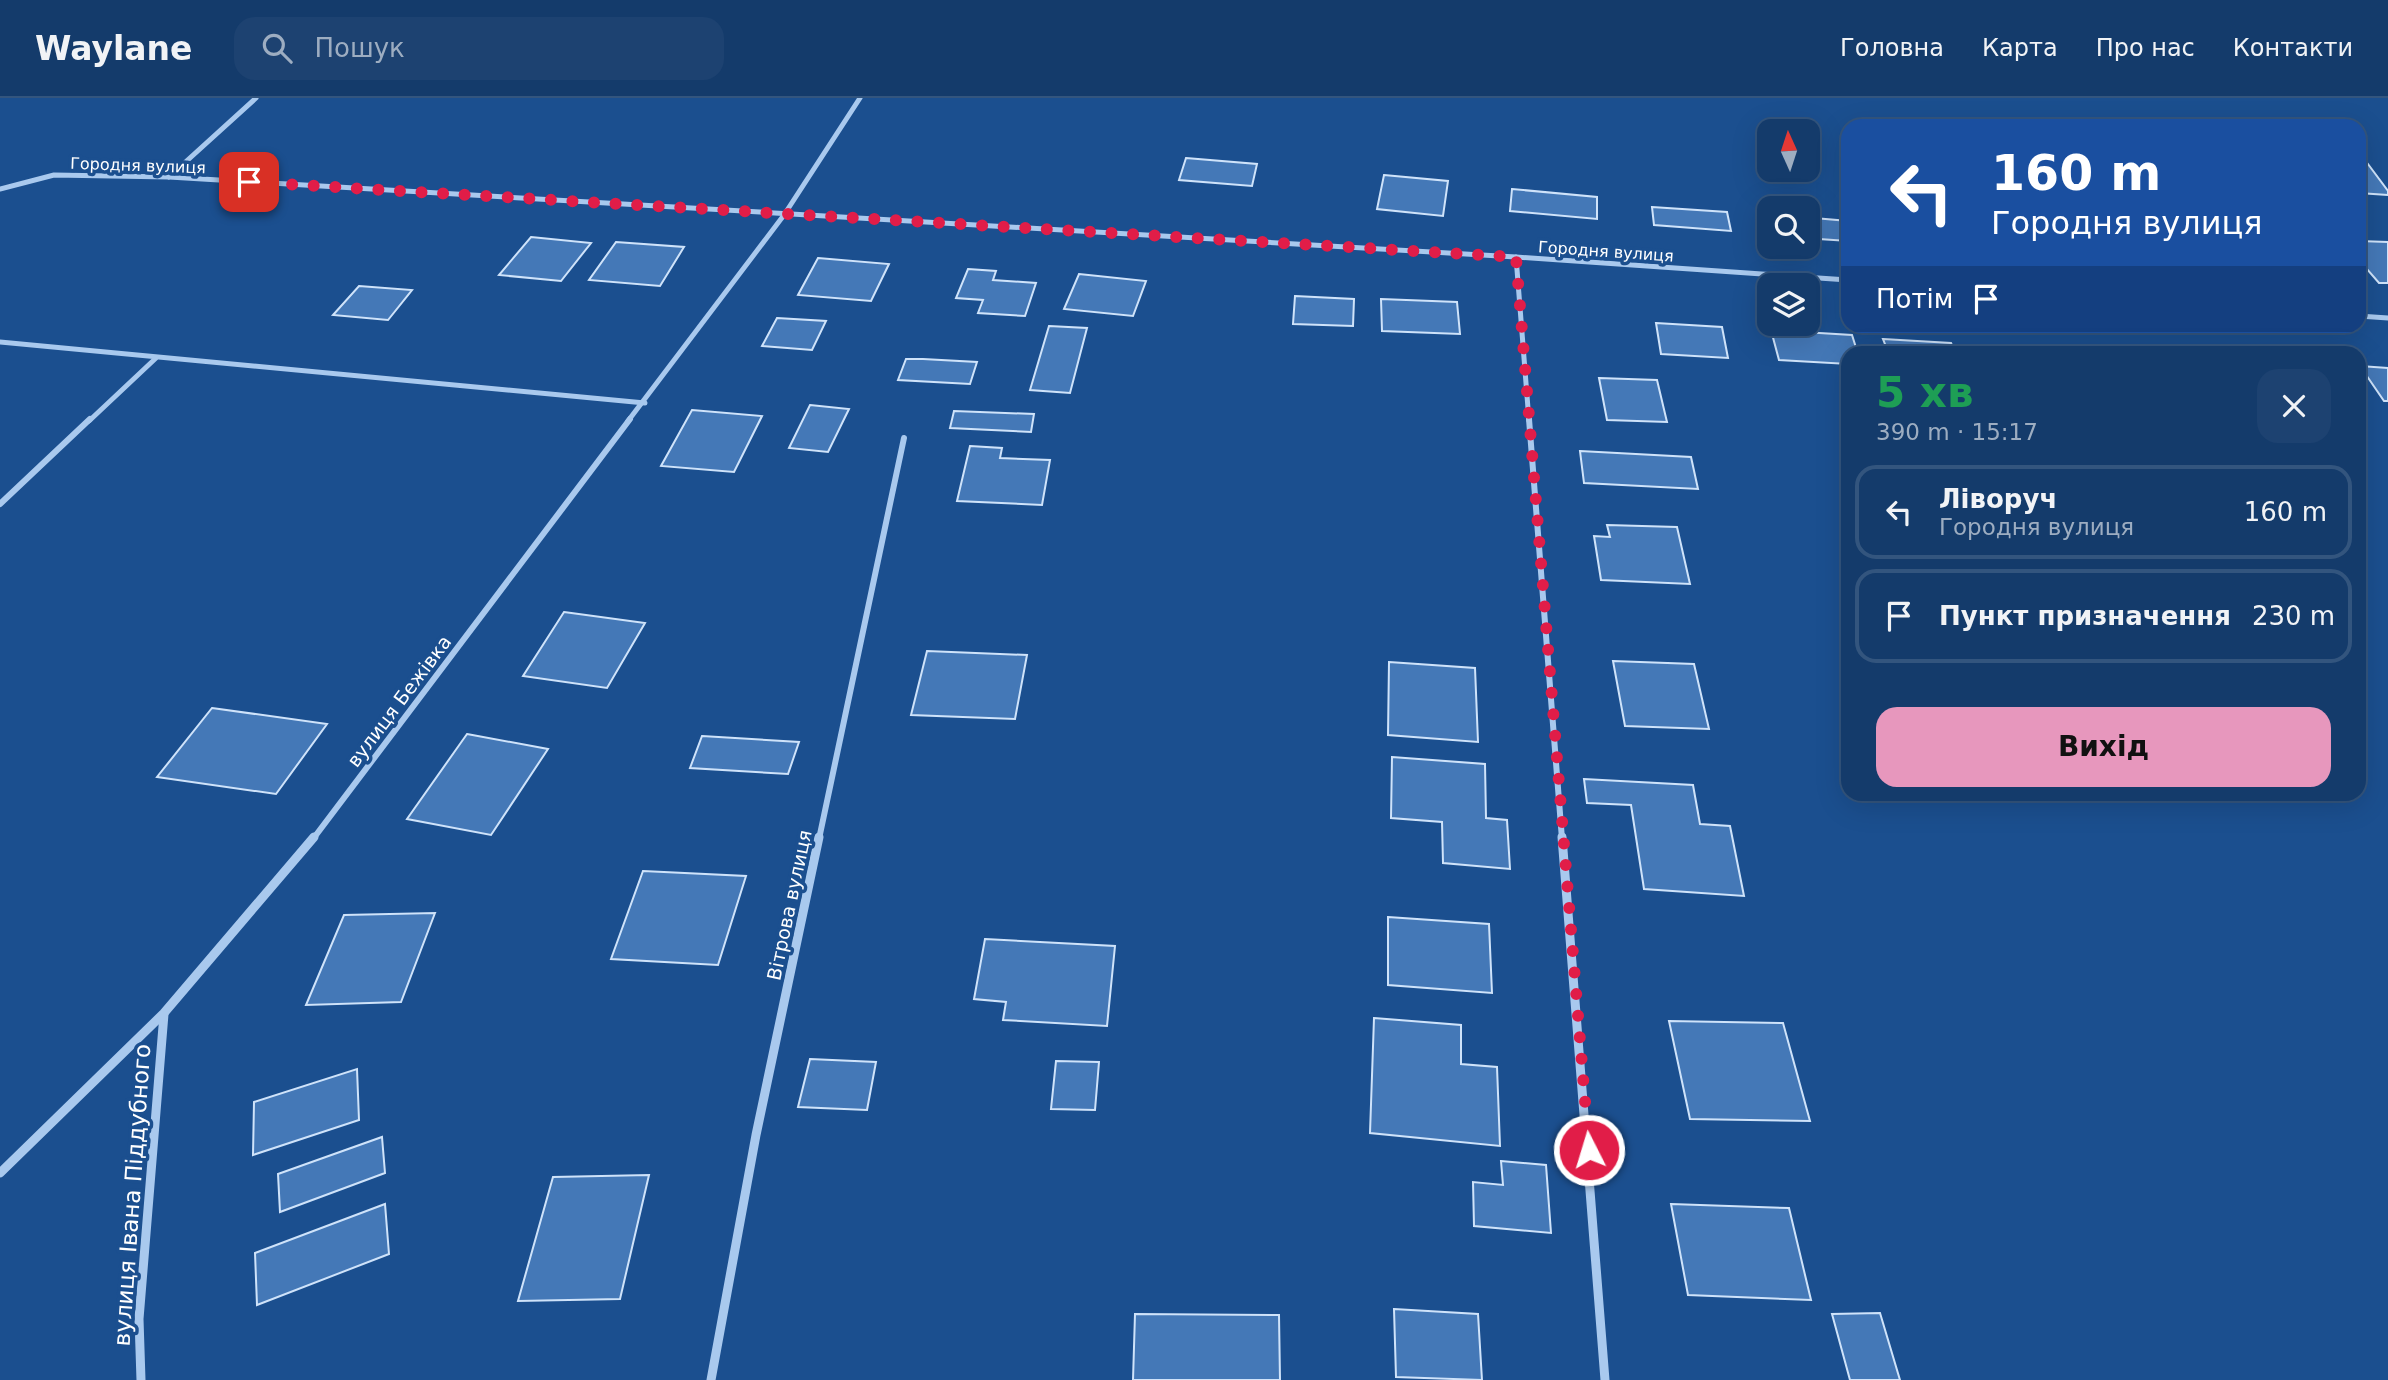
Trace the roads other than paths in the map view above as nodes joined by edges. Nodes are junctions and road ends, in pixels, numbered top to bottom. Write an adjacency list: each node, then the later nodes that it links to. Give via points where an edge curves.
1 (256, 98): 3 (street)
2 (860, 98): 5 (street, вулиця Бежівка)
3 (169, 177): 4 (street, Городня вулиця, via 54,175); 5 (street, Городня вулиця)
4 (0, 189)
5 (784, 215): 6 (street, Городня вулиця); 12 (street, вулиця Бежівка)
6 (1516, 257): 7 (street, Городня вулиця); 19 (street)
7 (1841, 280)
8 (2366, 316): 9 (street)
9 (2388, 318)
10 (0, 342): 11 (street)
11 (156, 358): 12 (street); 14 (street)
12 (645, 403): 15 (street, вулиця Бежівка, via 305,849)
13 (904, 438): 18 (street, Вітрова вулиця, via 759,1121)
14 (0, 504)
15 (164, 1013): 16 (street, вулиця Бежівка); 17 (street, вулиця Івана Піддубного, via 139,1319)
16 (0, 1172)
17 (141, 1380)
18 (711, 1380)
19 (1605, 1380)

